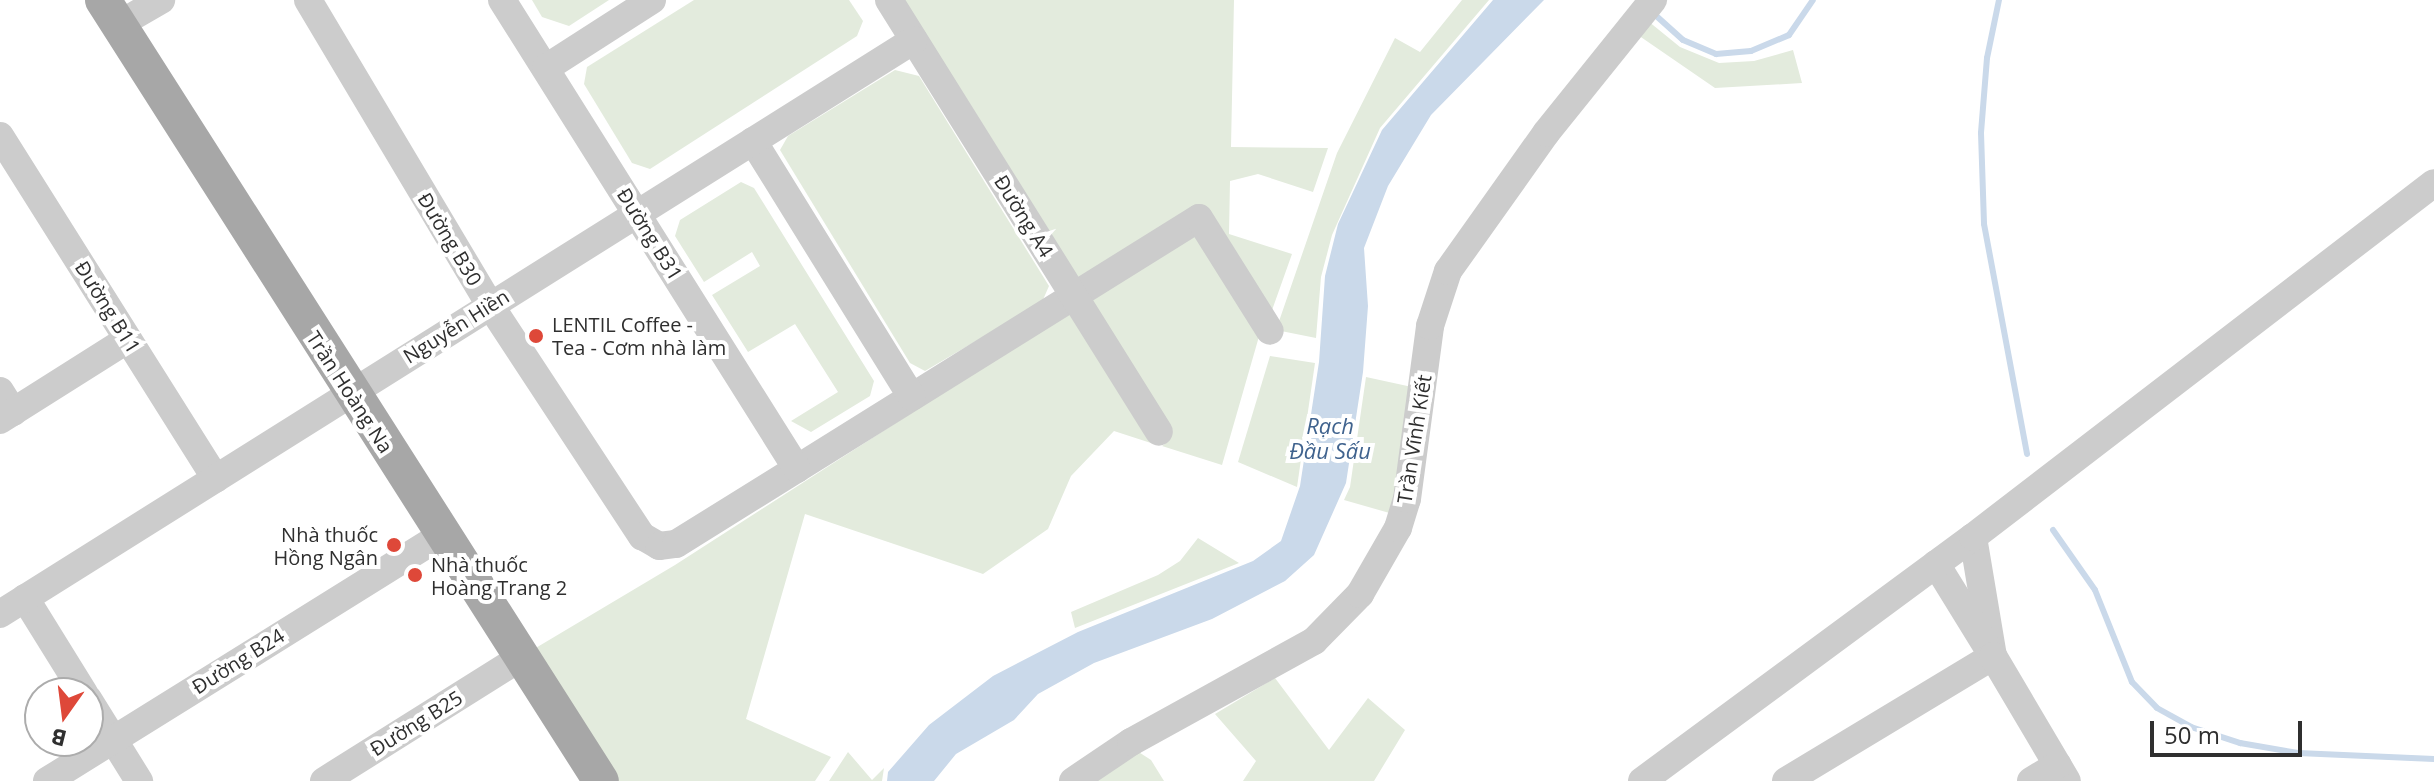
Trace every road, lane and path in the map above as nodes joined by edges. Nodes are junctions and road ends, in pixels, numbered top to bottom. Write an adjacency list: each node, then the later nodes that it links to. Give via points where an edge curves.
1 (85, 0): 20 (main road, Trần Hoàng Na)
2 (161, 0): 8 (street)
3 (308, 0): 16 (street, Đường B30)
4 (502, 0): 10 (street, Đường B31)
5 (652, 0): 10 (street)
6 (889, 0): 9 (street, Đường A4)
7 (1645, 9): 41 (street, Trần Vĩnh Kiết, via 1448,271 1430,326 1407,499 1398,528 1360,594 1314,641 1131,742)
8 (110, 12): 20 (main road, Trần Hoàng Na)
9 (914, 40): 12 (street, Nguyễn Hiền); 15 (street, Đường A4)
10 (546, 68): 14 (street, Đường B31)
11 (0, 136): 18 (street, Đường B11)
12 (753, 141): 14 (street, Nguyễn Hiền); 19 (street)
13 (2434, 183): 25 (street)
14 (637, 213): 16 (street, Nguyễn Hiền); 23 (street, Đường B31)
15 (1074, 296): 17 (street, via 1199,218); 19 (street); 22 (street, Đường A4)
16 (490, 305): 20 (street, Nguyễn Hiền); 23 (street, Đường B30, via 642,536 659,546 676,544)
17 (1270, 331)
18 (128, 339): 21 (street); 24 (street, Đường B11)
19 (912, 397): 23 (street)
20 (342, 398): 24 (street, Nguyễn Hiền); 26 (main road, Trần Hoàng Na); 40 (main road, Trần Hoàng Na)
21 (4, 408)
22 (1159, 432)
23 (797, 469)
24 (216, 479): 28 (street, Nguyễn Hiền)
25 (1973, 537): 27 (street); 30 (street)
26 (429, 543): 31 (main road, Trần Hoàng Na); 34 (street, Đường B24)
27 (1936, 564): 30 (street); 42 (street)
28 (25, 598): 29 (street, Nguyễn Hiền); 32 (street)
29 (0, 614)
30 (1993, 656): 35 (street); 43 (street)
31 (509, 665): 38 (street, Đường B25); 39 (main road, Trần Hoàng Na)
32 (74, 677)
33 (104, 725): 34 (street)
34 (113, 739): 36 (street, Đường B24); 37 (street)
35 (2062, 773): 44 (street)
36 (47, 781)
37 (139, 781)
38 (324, 781)
39 (576, 781)
40 (601, 781)
41 (1073, 781)
42 (1642, 781)
43 (1786, 781)
44 (2031, 781)

